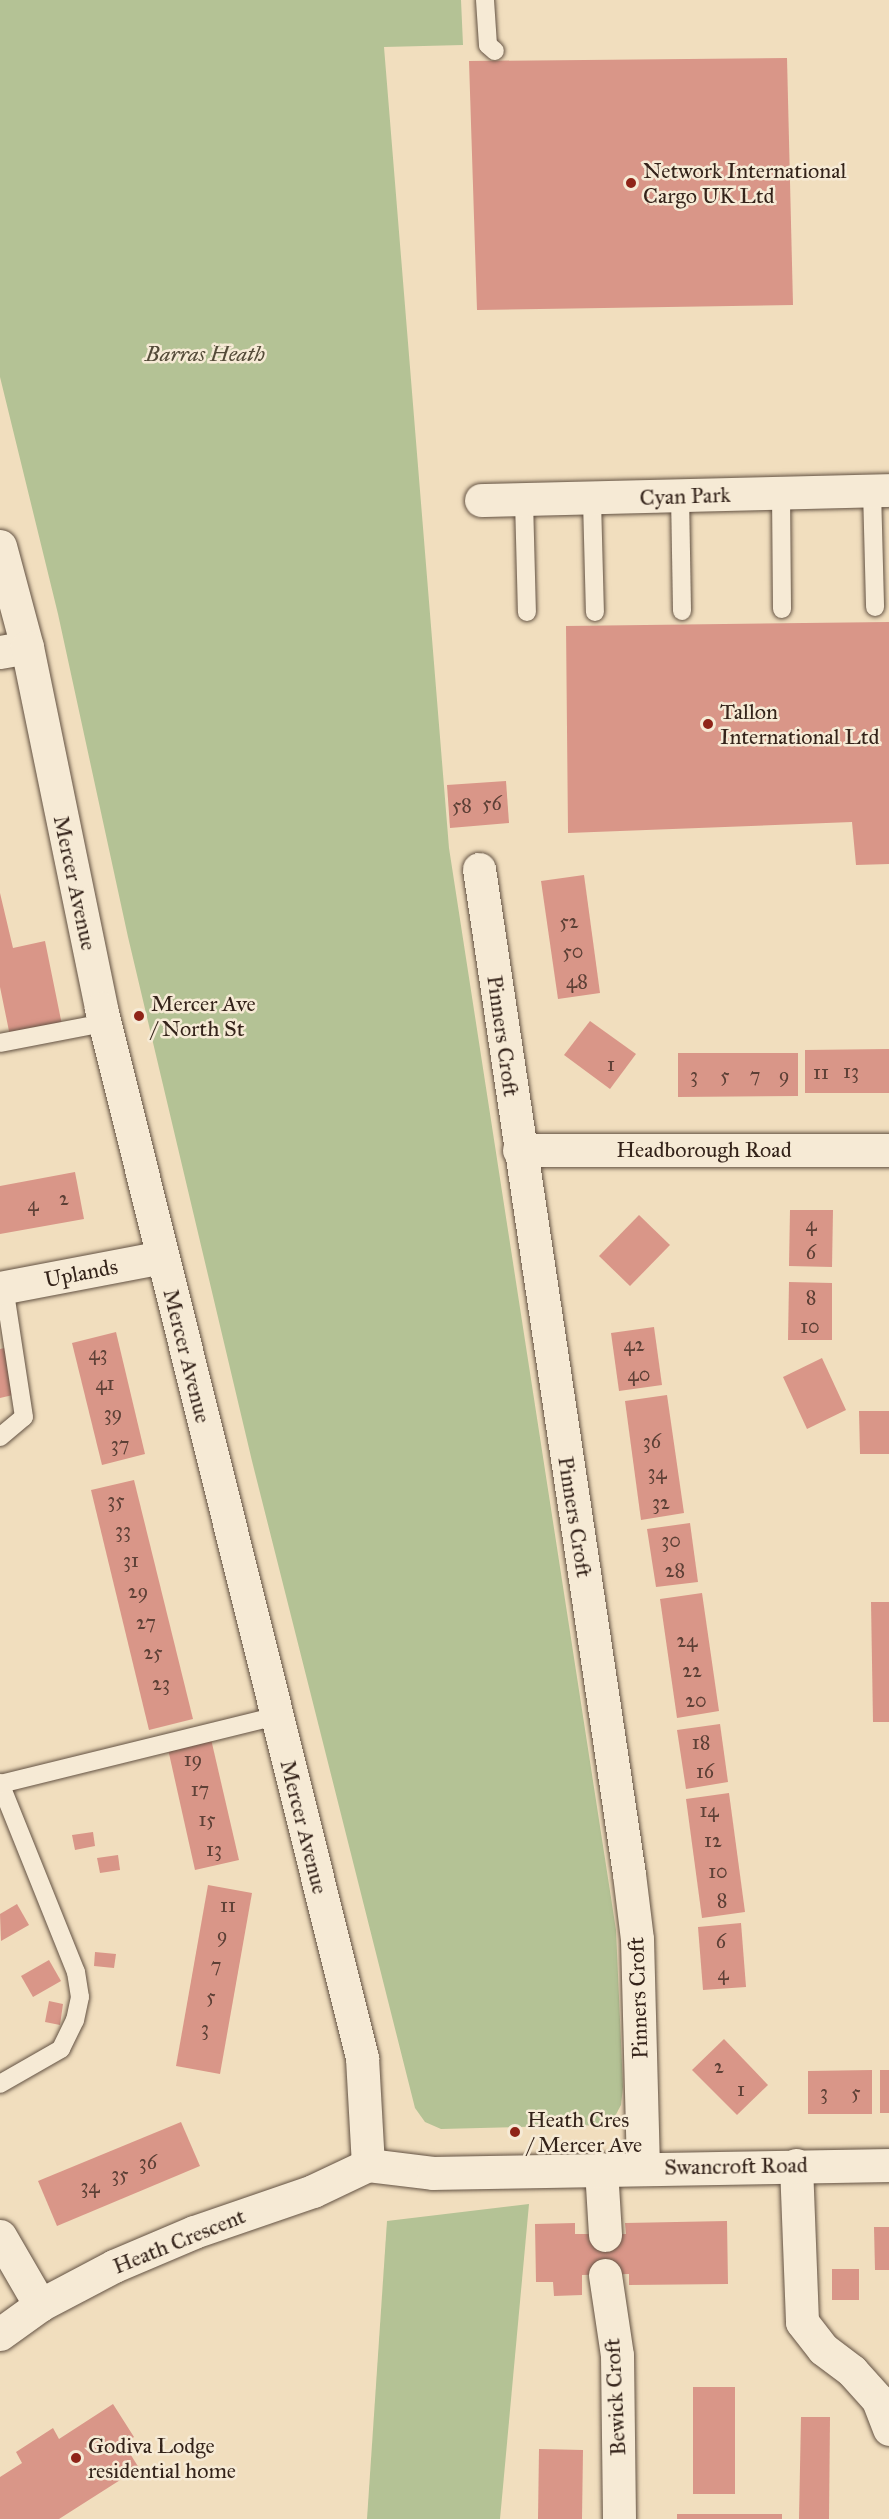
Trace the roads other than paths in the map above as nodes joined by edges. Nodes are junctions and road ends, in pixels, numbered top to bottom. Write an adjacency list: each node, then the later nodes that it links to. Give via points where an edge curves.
1 (485, 0): 2 (lane, via 488,45)
2 (495, 51)
3 (881, 490): 4 (street, Cyan Park); 10 (lane)
4 (781, 493): 5 (street, Cyan Park); 11 (lane)
5 (680, 495): 8 (street, Cyan Park); 12 (lane)
6 (481, 500): 7 (street, Cyan Park)
7 (524, 500): 8 (street, Cyan Park); 13 (lane)
8 (592, 500): 14 (lane)
9 (0, 546): 15 (street, Mercer Avenue)
10 (875, 608)
11 (782, 609)
12 (682, 610)
13 (527, 612)
14 (595, 612)
15 (14, 650): 17 (street, Mercer Avenue)
16 (479, 869): 19 (street, Pinners Croft)
17 (104, 1023): 18 (lane); 21 (street, Mercer Avenue)
18 (0, 1043)
19 (519, 1150): 20 (street, Headborough Road); 30 (street, Pinners Croft, via 637,1939)
20 (889, 1150)
21 (162, 1257): 22 (street, Uplands); 24 (street, Mercer Avenue)
22 (2, 1288): 23 (lane, via 24,1418)
23 (0, 1437)
24 (277, 1716): 25 (lane); 27 (street, Mercer Avenue, via 362,2058)
25 (0, 1783): 26 (lane, via 76,1972 80,1997 75,2020 61,2049)
26 (0, 2084)
27 (368, 2165): 31 (street, Swancroft Road, via 433,2173); 35 (street, Heath Crescent, via 313,2191 194,2232 114,2266)
28 (796, 2165): 29 (street, Swancroft Road); 30 (street, Swancroft Road); 37 (street, via 802,2322 824,2349 852,2371 878,2400)
29 (889, 2165)
30 (643, 2167): 31 (street, Swancroft Road)
31 (601, 2169): 32 (street)
32 (605, 2235)
33 (0, 2236): 35 (street)
34 (605, 2276): 38 (street, Bewick Croft, via 617,2355)
35 (40, 2305): 36 (street, Heath Crescent)
36 (0, 2334)
37 (889, 2429)
38 (619, 2519)

